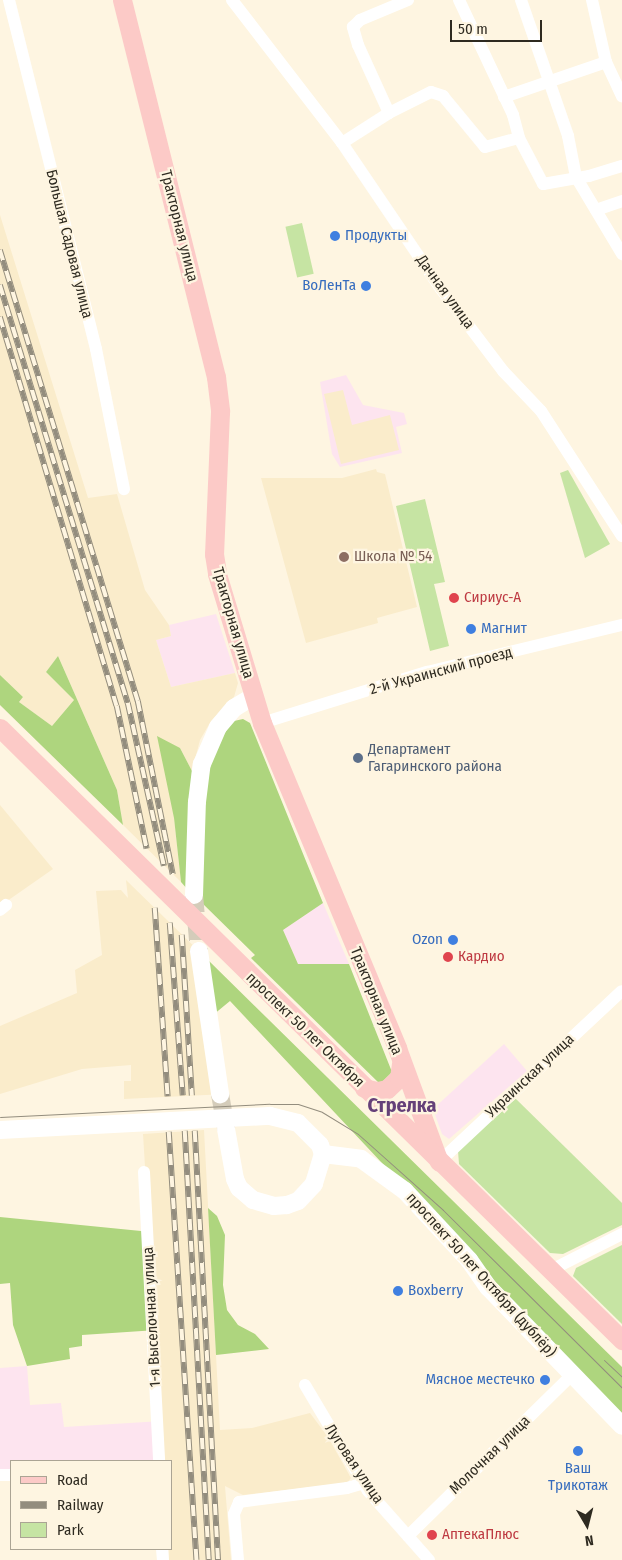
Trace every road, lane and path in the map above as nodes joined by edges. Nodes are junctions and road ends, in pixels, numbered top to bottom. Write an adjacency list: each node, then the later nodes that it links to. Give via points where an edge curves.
1 (8, 0): 20 (street, Большая Садовая улица, via 96,349)
2 (122, 0): 23 (main road, Тракторная улица, via 216,377 220,452 214,554 217,574)
3 (232, 0): 14 (street, Дачная улица)
4 (408, 0): 12 (street, via 353,26 358,45)
5 (459, 0): 11 (street)
6 (521, 0): 9 (street)
7 (592, 0): 8 (street)
8 (606, 62): 9 (street); 10 (street)
9 (549, 82): 11 (street); 16 (street, via 568,136)
10 (622, 96)
11 (504, 97): 13 (street)
12 (389, 113): 13 (street, via 431,92 439,92 485,147 491,148); 14 (street)
13 (519, 138): 16 (street, via 543,184)
14 (342, 143): 21 (street, Дачная улица, via 447,296 503,371 541,411)
15 (622, 166): 16 (street)
16 (576, 177): 18 (street)
17 (622, 201): 18 (street)
18 (596, 210): 19 (street, via 616,249)
19 (622, 254)
20 (124, 489)
21 (622, 536)
22 (622, 624): 24 (street, 2-й Украинский проезд, via 427,672)
23 (254, 696): 24 (main road, Тракторная улица); 26 (street, via 234,708 218,727 202,764 197,802)
24 (262, 723): 29 (main road, Тракторная улица)
25 (0, 728): 30 (main road, проспект 50 лет Октября)
26 (194, 895)
27 (199, 951): 31 (street)
28 (622, 991): 35 (street, Украинская улица)
29 (401, 1064): 30 (main road, via 399,1078 388,1089); 35 (main road, Тракторная улица)
30 (364, 1088): 35 (main road, проспект 50 лет Октября)
31 (220, 1094)
32 (226, 1129): 34 (street, via 239,1188 263,1204 287,1205 298,1201 314,1184)
33 (0, 1130): 34 (street, via 270,1116 298,1123 312,1133)
34 (323, 1154): 40 (street, проспект 50 лет Октября (дублёр), via 361,1159 405,1191 469,1260 488,1287)
35 (440, 1162): 38 (main road, проспект 50 лет Октября)
36 (144, 1172): 43 (street, 1-я Выселочная улица)
37 (622, 1234): 38 (street)
38 (551, 1270): 39 (main road, проспект 50 лет Октября)
39 (622, 1340)
40 (572, 1375): 42 (street, проспект 50 лет Октября (дублёр)); 45 (street, Молочная улица)
41 (305, 1385): 44 (street, Луговая улица)
42 (622, 1426)
43 (159, 1460)
44 (364, 1483): 45 (street, Луговая улица); 46 (street, via 239,1502 234,1514)
45 (408, 1536): 47 (street, Луговая улица)
46 (238, 1560)
47 (430, 1560)

